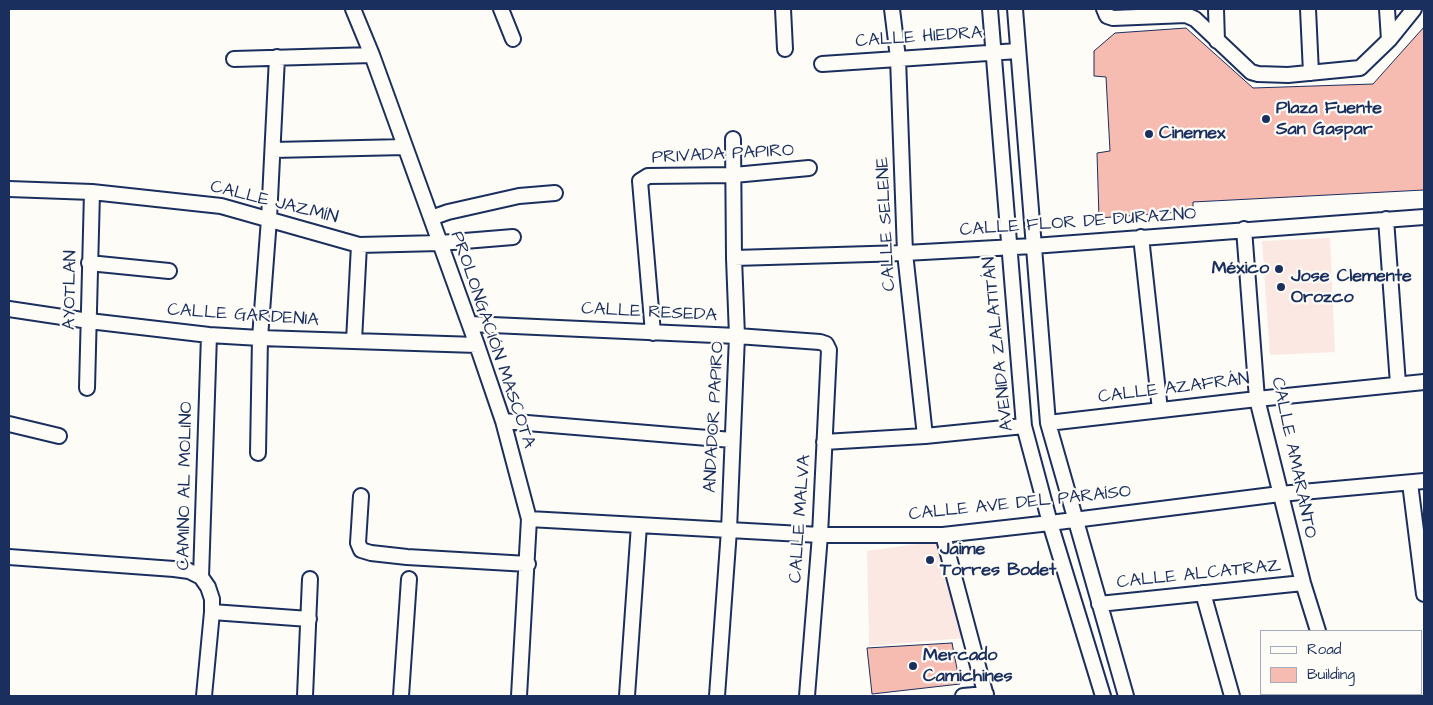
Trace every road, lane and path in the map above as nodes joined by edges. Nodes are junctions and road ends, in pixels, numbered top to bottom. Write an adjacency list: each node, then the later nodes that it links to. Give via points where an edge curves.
1 (353, 9): 19 (street, PROLONGACIÓN MASCOTA)
2 (501, 9): 13 (street)
3 (783, 9): 16 (street)
4 (892, 9): 22 (street, CALLE SELENE)
5 (990, 9): 18 (street, AVENIDA ZALATITÁN)
6 (1015, 9): 17 (street)
7 (1104, 9): 12 (street, via 1112,18)
8 (1216, 9): 15 (street)
9 (1308, 9): 24 (street)
10 (1387, 9): 14 (street)
11 (1414, 9): 14 (street)
12 (1158, 12): 15 (street, via 1195,19)
13 (513, 39)
14 (1388, 40): 24 (street, via 1360,68)
15 (1217, 41): 24 (street, via 1251,72)
16 (785, 49)
17 (1018, 50): 18 (street, CALLE HIEDRA); 42 (street)
18 (994, 52): 22 (street, CALLE HIEDRA); 43 (street, AVENIDA ZALATITÁN)
19 (372, 54): 20 (street); 26 (street, PROLONGACIÓN MASCOTA)
20 (277, 57): 21 (street); 27 (street)
21 (234, 58)
22 (898, 58): 23 (street, CALLE HIEDRA); 44 (street, CALLE SELENE)
23 (822, 64)
24 (1311, 73)
25 (734, 140): 29 (street, ANDADOR PAPIRO)
26 (405, 148): 27 (street); 34 (street, PROLONGACIÓN MASCOTA)
27 (273, 150): 35 (street)
28 (809, 168): 29 (street, PRIVADA PAPIRO)
29 (734, 175): 45 (street, ANDADOR PAPIRO); 51 (street, PRIVADA PAPIRO, via 648,176 640,181)
30 (9, 189): 31 (street, CALLE JAZMÍN)
31 (92, 192): 35 (street, CALLE JAZMÍN, via 221,206); 46 (street, AYOTLAN)
32 (555, 193): 34 (street, via 519,196)
33 (1424, 217): 36 (street, CALLE FLOR DE DURAZNO)
34 (431, 218): 40 (street, PROLONGACIÓN MASCOTA)
35 (269, 219): 41 (street, CALLE JAZMÍN); 54 (street)
36 (1386, 219): 37 (street, CALLE FLOR DE DURAZNO); 59 (street)
37 (1244, 229): 39 (street, CALLE FLOR DE DURAZNO); 61 (street, CALLE AMARANTO)
38 (512, 237): 40 (street, CALLE JAZMÍN)
39 (1141, 237): 42 (street, CALLE FLOR DE DURAZNO); 62 (street)
40 (440, 243): 41 (street, CALLE JAZMÍN); 50 (street, PROLONGACIÓN MASCOTA)
41 (359, 245): 55 (street)
42 (1033, 246): 43 (street, CALLE FLOR DE DURAZNO); 64 (street)
43 (1008, 247): 44 (street, CALLE FLOR DE DURAZNO); 66 (street, AVENIDA ZALATITÁN)
44 (906, 253): 45 (street, CALLE FLOR DE DURAZNO); 68 (street, CALLE SELENE)
45 (734, 258): 53 (street, ANDADOR PAPIRO)
46 (89, 262): 47 (street); 49 (street, AYOTLAN)
47 (169, 271)
48 (9, 309): 49 (street, CALLE GARDENIA)
49 (89, 321): 52 (street, CALLE GARDENIA); 60 (street, AYOTLAN)
50 (470, 324): 51 (street, CALLE RESEDA); 57 (street, PROLONGACIÓN MASCOTA)
51 (653, 333): 53 (street, CALLE RESEDA)
52 (209, 335): 54 (street, CALLE GARDENIA); 85 (street, CAMINO AL MOLINO)
53 (737, 336): 56 (street, CALLE RESEDA); 69 (street, ANDADOR PAPIRO)
54 (260, 338): 55 (street, CALLE GARDENIA); 71 (street)
55 (354, 341): 57 (street, CALLE GARDENIA)
56 (826, 344): 70 (street, CALLE MALVA, via 829,350)
57 (477, 345): 63 (street, PROLONGACIÓN MASCOTA)
58 (1424, 382): 59 (street, CALLE AZAFRÁN)
59 (1398, 384): 61 (street, CALLE AZAFRÁN)
60 (87, 388)
61 (1258, 399): 62 (street, CALLE AZAFRÁN); 74 (street, CALLE AMARANTO)
62 (1160, 410): 64 (street, CALLE AZAFRÁN)
63 (503, 421): 69 (street); 76 (street, PROLONGACIÓN MASCOTA)
64 (1048, 422): 77 (street)
65 (9, 424): 67 (street)
66 (1024, 426): 68 (street); 78 (street, AVENIDA ZALATITÁN)
67 (59, 436)
68 (925, 436): 70 (street)
69 (732, 440): 80 (street, ANDADOR PAPIRO)
70 (824, 442): 81 (street, CALLE MALVA)
71 (258, 452)
72 (1424, 482): 73 (street, CALLE AVE DEL PARAÍSO)
73 (1410, 483): 74 (street, CALLE AVE DEL PARAÍSO); 90 (street)
74 (1280, 494): 77 (street, CALLE AVE DEL PARAÍSO); 88 (street, CALLE AMARANTO)
75 (361, 496): 84 (street, via 358,543 361,550 407,557)
76 (529, 519): 79 (street, CALLE AVE DEL PARAÍSO); 84 (street, PROLONGACIÓN MASCOTA)
77 (1076, 519): 78 (street, CALLE AVE DEL PARAÍSO); 91 (street)
78 (1050, 524): 82 (street, CALLE AVE DEL PARAÍSO); 104 (street, AVENIDA ZALATITÁN)
79 (639, 525): 80 (street, CALLE AVE DEL PARAÍSO); 100 (street)
80 (729, 530): 81 (street, CALLE AVE DEL PARAÍSO); 101 (street, ANDADOR PAPIRO)
81 (820, 535): 82 (street, CALLE AVE DEL PARAÍSO); 102 (street, CALLE MALVA)
82 (943, 535): 95 (street)
83 (9, 557): 85 (street, via 174,569)
84 (528, 564): 99 (street, PROLONGACIÓN MASCOTA)
85 (201, 577): 92 (street, CAMINO AL MOLINO, via 212,599)
86 (310, 579): 93 (street)
87 (410, 579): 98 (street)
88 (1303, 583): 89 (street, CALLE ALCATRAZ); 94 (street, CALLE AMARANTO)
89 (1203, 593): 91 (street, CALLE ALCATRAZ); 106 (street)
90 (1424, 594)
91 (1099, 604): 105 (street)
92 (212, 612): 93 (street); 96 (street, CAMINO AL MOLINO)
93 (309, 619): 97 (street)
94 (1318, 630)
95 (986, 695): 103 (street)
96 (204, 696)
97 (305, 696)
98 (401, 696)
99 (519, 696)
100 (627, 696)
101 (717, 696)
102 (807, 696)
103 (963, 696)
104 (1102, 696)
105 (1126, 696)
106 (1232, 696)

